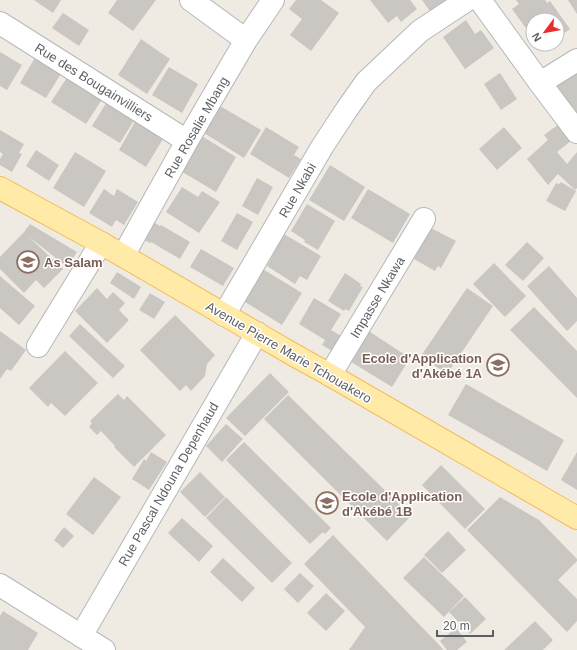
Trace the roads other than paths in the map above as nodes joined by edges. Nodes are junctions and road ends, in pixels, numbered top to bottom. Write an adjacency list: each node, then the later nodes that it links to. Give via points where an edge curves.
1 (191, 0): 6 (street)
2 (274, 0): 6 (street, Rue Rosalie Mbang)
3 (466, 0): 15 (street, Rue Nkabi, via 420,31 366,82 318,154)
4 (480, 0): 8 (street)
5 (0, 23): 10 (street, Rue des Bougainvilliers)
6 (246, 40): 10 (street, Rue Rosalie Mbang)
7 (577, 60): 8 (street)
8 (540, 83): 9 (street)
9 (577, 132)
10 (187, 141): 14 (street, Rue Rosalie Mbang)
11 (0, 188): 13 (main road, Avenue Pierre Marie Tchouakero)
12 (424, 219): 18 (street, Impasse Nkawa)
13 (101, 243): 14 (main road, Avenue Pierre Marie Tchouakero); 17 (street)
14 (123, 256): 15 (main road, Avenue Pierre Marie Tchouakero)
15 (224, 315): 16 (main road, Avenue Pierre Marie Tchouakero)
16 (257, 333): 18 (main road, Avenue Pierre Marie Tchouakero); 21 (street, Rue Pascal Ndouna Depenhaud)
17 (38, 346)
18 (330, 375): 19 (main road, Avenue Pierre Marie Tchouakero)
19 (577, 518)
20 (0, 585): 21 (street)
21 (95, 644)

